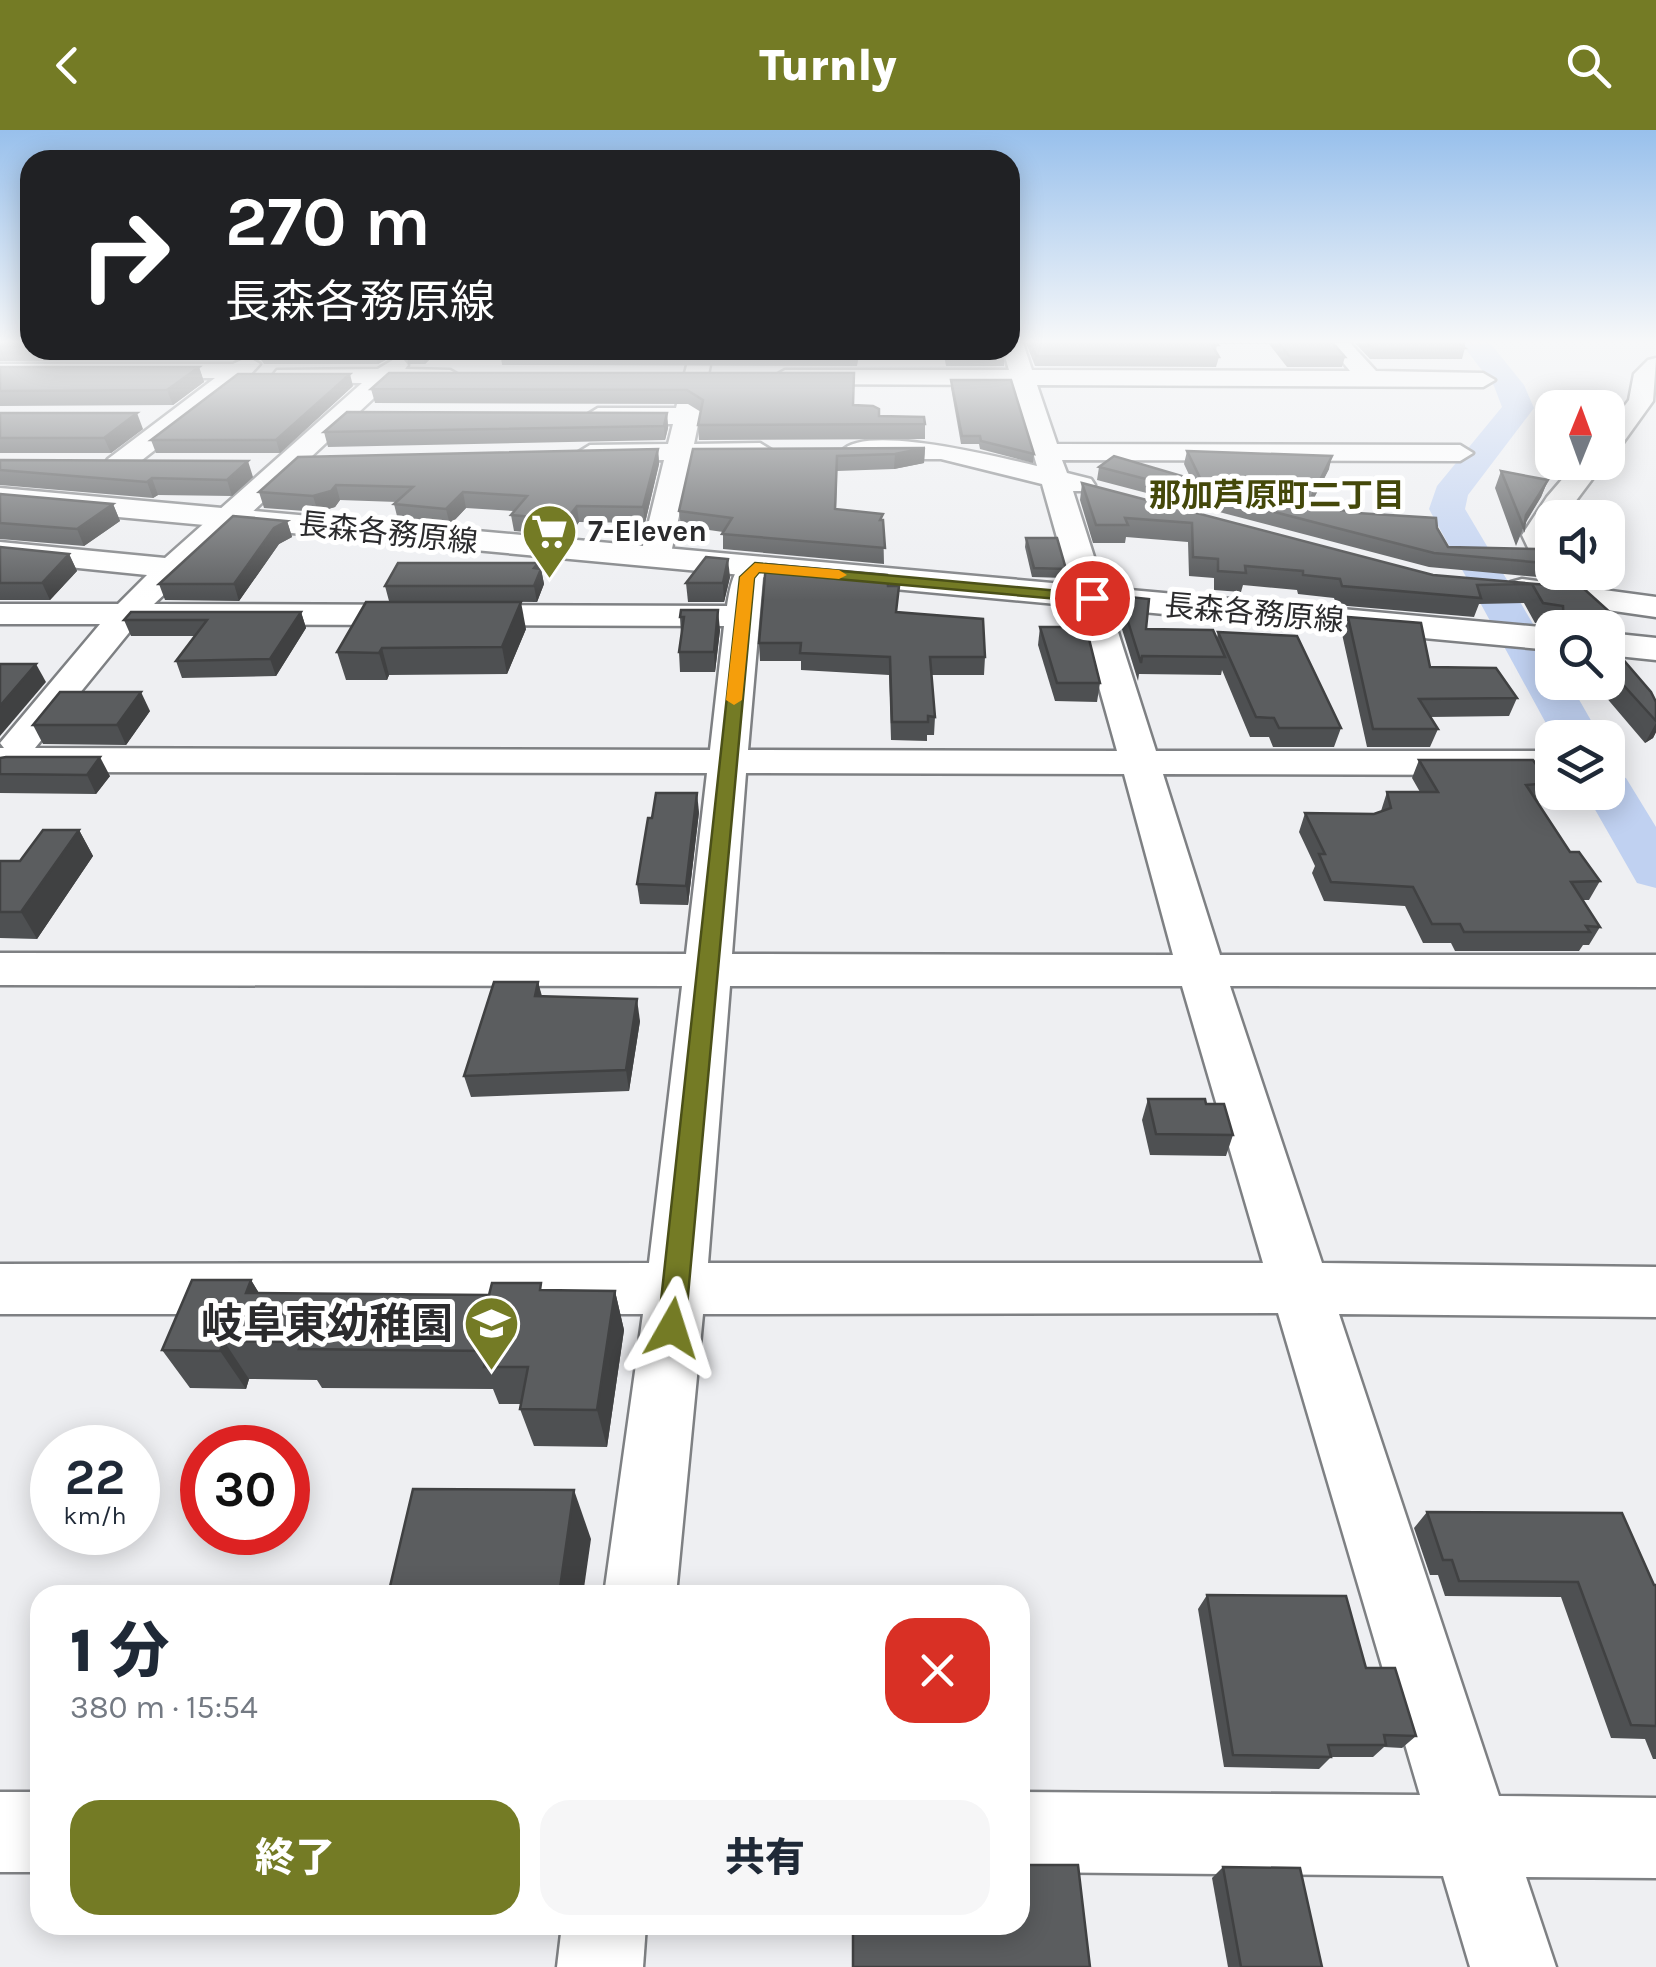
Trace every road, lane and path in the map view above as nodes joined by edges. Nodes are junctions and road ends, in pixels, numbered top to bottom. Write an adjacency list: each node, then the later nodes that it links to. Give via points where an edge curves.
1 (162, 429): 14 (street, via 108,465)
2 (327, 429): 13 (street)
3 (685, 429): 9 (street)
4 (896, 429): 8 (street)
5 (1040, 429): 16 (street)
6 (794, 451): 9 (street)
7 (832, 451): 8 (street)
8 (927, 451): 16 (street)
9 (680, 452): 10 (street); 23 (street)
10 (561, 453)
11 (1460, 453): 16 (street)
12 (333, 459): 13 (street)
13 (290, 462): 15 (street); 21 (street)
14 (156, 465)
15 (250, 465)
16 (1051, 465): 18 (street); 30 (street)
17 (1577, 480): 20 (street)
18 (1107, 492)
19 (0, 497): 21 (main road, 長森各務原線)
20 (1560, 500)
21 (229, 518): 23 (main road, 長森各務原線); 25 (street)
22 (0, 551): 25 (street)
23 (655, 558): 24 (main road, 長森各務原線)
24 (755, 567): 30 (main road, 長森各務原線); 34 (street, via 747,577)
25 (172, 568): 33 (street)
26 (1535, 582): 27 (street)
27 (1499, 588)
28 (1575, 590): 36 (street)
29 (1601, 590): 31 (street)
30 (1092, 598): 35 (main road, 長森各務原線); 39 (street)
31 (1656, 607)
32 (0, 614): 33 (street)
33 (126, 615): 34 (street); 37 (street)
34 (742, 616): 38 (street)
35 (1535, 638)
36 (1637, 654)
37 (2, 762): 38 (street)
38 (728, 762): 39 (street); 42 (street)
39 (1141, 762): 40 (street); 43 (street)
40 (1535, 763)
41 (0, 969): 42 (street)
42 (708, 970): 43 (street); 47 (street)
43 (1202, 970): 44 (street); 45 (street)
44 (1656, 971)
45 (1301, 1288): 47 (street); 48 (street); 53 (street)
46 (0, 1289): 47 (street)
47 (676, 1290): 49 (street)
48 (1656, 1292)
49 (641, 1585)
50 (0, 1832): 51 (street)
51 (30, 1832)
52 (1030, 1832): 53 (street)
53 (1472, 1836): 54 (street); 57 (street)
54 (1656, 1838)
55 (603, 1935): 56 (street)
56 (600, 1967)
57 (1513, 1967)

